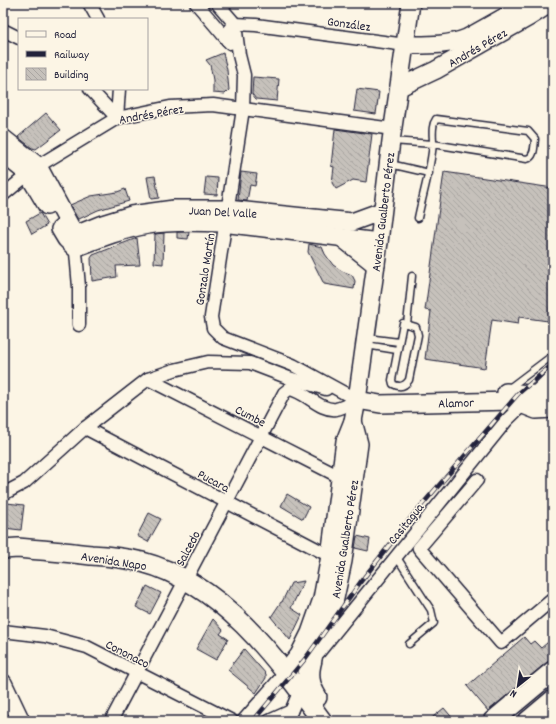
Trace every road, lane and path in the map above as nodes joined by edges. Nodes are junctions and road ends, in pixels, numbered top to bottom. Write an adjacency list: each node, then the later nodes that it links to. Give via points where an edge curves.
1 (89, 3): 8 (street)
2 (196, 3): 12 (street, Gonzalo Martín)
3 (217, 3): 9 (street)
4 (232, 3): 9 (street, via 229,7)
5 (411, 3): 13 (main road, Avenida Gualberto Pérez)
6 (529, 3): 13 (main road, Andrés Pérez, via 456,42)
7 (551, 3): 15 (main road, Andrés Pérez, via 436,70)
8 (97, 18)
9 (231, 19): 12 (street); 13 (street, González, via 256,25); 14 (street, Gonzalo Martín)
10 (3, 30): 11 (street)
11 (18, 38)
12 (228, 40): 14 (street, Gonzalo Martín)
13 (406, 45): 15 (main road, Avenida Gualberto Pérez)
14 (238, 55): 18 (street, Gonzalo Martín, via 244,75)
15 (400, 87): 20 (main road, Avenida Gualberto Pérez)
16 (91, 90): 19 (street)
17 (119, 90): 19 (street)
18 (243, 109): 19 (street, Andrés Pérez, via 213,105 170,107); 20 (street, Andrés Pérez); 29 (street, Gonzalo Martín)
19 (117, 118): 25 (street, Andrés Pérez)
20 (392, 135): 22 (lane); 24 (main road, Avenida Gualberto Pérez)
21 (3, 138): 25 (main road)
22 (432, 144): 22 (lane, via 527,159 533,156 535,139 528,131 436,119 433,124); 26 (lane)
23 (3, 153): 25 (main road)
24 (388, 164): 26 (lane); 28 (main road, Avenida Gualberto Pérez)
25 (33, 170): 27 (street, Andrés Pérez); 32 (main road)
26 (429, 173): 30 (lane)
27 (3, 195)
28 (382, 211): 29 (main road, Juan Del Valle, via 352,222); 33 (main road, Avenida Gualberto Pérez)
29 (226, 216): 31 (main road, Juan Del Valle); 32 (main road, Juan Del Valle, via 174,209 147,212 102,224); 47 (street, Gonzalo Martín, via 211,317 212,328 223,338 293,365)
30 (418, 218)
31 (340, 237): 33 (main road, Juan Del Valle); 34 (main road)
32 (72, 241): 37 (street, via 79,287)
33 (379, 242): 34 (main road, Avenida Gualberto Pérez)
34 (376, 265): 38 (main road, Avenida Gualberto Pérez)
35 (412, 276): 36 (lane)
36 (407, 324): 39 (lane, via 403,323); 40 (lane, via 416,327 418,335 409,380 401,387 393,384 392,380)
37 (79, 325)
38 (365, 342): 39 (lane); 40 (lane); 47 (main road, Avenida Gualberto Pérez)
39 (399, 342): 40 (lane)
40 (398, 350)
41 (553, 355): 45 (lane)
42 (552, 376): 48 (street, Casitagua)
43 (148, 379): 47 (street, via 208,362 250,362 289,378); 51 (street); 52 (street, Cumbe)
44 (289, 389): 47 (street, Alamor, via 296,390 326,407 336,409); 52 (street, Salcedo, via 284,393)
45 (504, 392): 47 (main road, Alamor, via 380,395); 48 (main road, Alamor)
46 (553, 396): 48 (main road, Alamor)
47 (357, 400): 48 (main road, Alamor, via 380,404); 50 (main road, Avenida Gualberto Pérez)
48 (526, 400): 49 (main road, Alamor, via 536,410); 59 (street, Casitagua)
49 (553, 409)
50 (353, 421): 53 (main road, Avenida Gualberto Pérez, via 346,441); 64 (main road, Avenida Gualberto Pérez, via 359,444 343,561 334,603)
51 (85, 428): 55 (street, via 24,483); 56 (street, Pucara)
52 (262, 436): 53 (street, Cumbe); 56 (street, Salcedo)
53 (340, 477): 58 (main road, Avenida Gualberto Pérez)
54 (477, 480): 61 (street, via 419,548 501,643)
55 (3, 494)
56 (227, 502): 58 (street, Pucara); 60 (street, Salcedo)
57 (8, 547): 60 (main road, Avenida Napo, via 141,562)
58 (330, 556): 65 (main road, Avenida Gualberto Pérez, via 322,599 310,633 299,655)
59 (396, 556): 63 (lane, via 431,610 434,620 434,623); 64 (street, Casitagua)
60 (186, 580): 65 (main road, Avenida Napo, via 224,606); 67 (street, Salcedo)
61 (553, 599)
62 (3, 631): 67 (street, Cononaco, via 45,636 87,647)
63 (409, 644)
64 (312, 660): 70 (main road, via 309,670)
65 (286, 672): 70 (main road, Avenida Napo); 75 (street)
66 (553, 672): 78 (main road)
67 (137, 673): 73 (street, Salcedo); 74 (street, Cononaco)
68 (3, 683): 72 (main road)
69 (553, 700): 79 (main road)
70 (311, 706): 71 (street); 77 (main road, Avenida Napo)
71 (289, 716): 76 (street)
72 (21, 721)
73 (111, 721)
74 (232, 721)
75 (243, 721)
76 (269, 721)
77 (336, 721)
78 (493, 721)
79 (528, 721)

